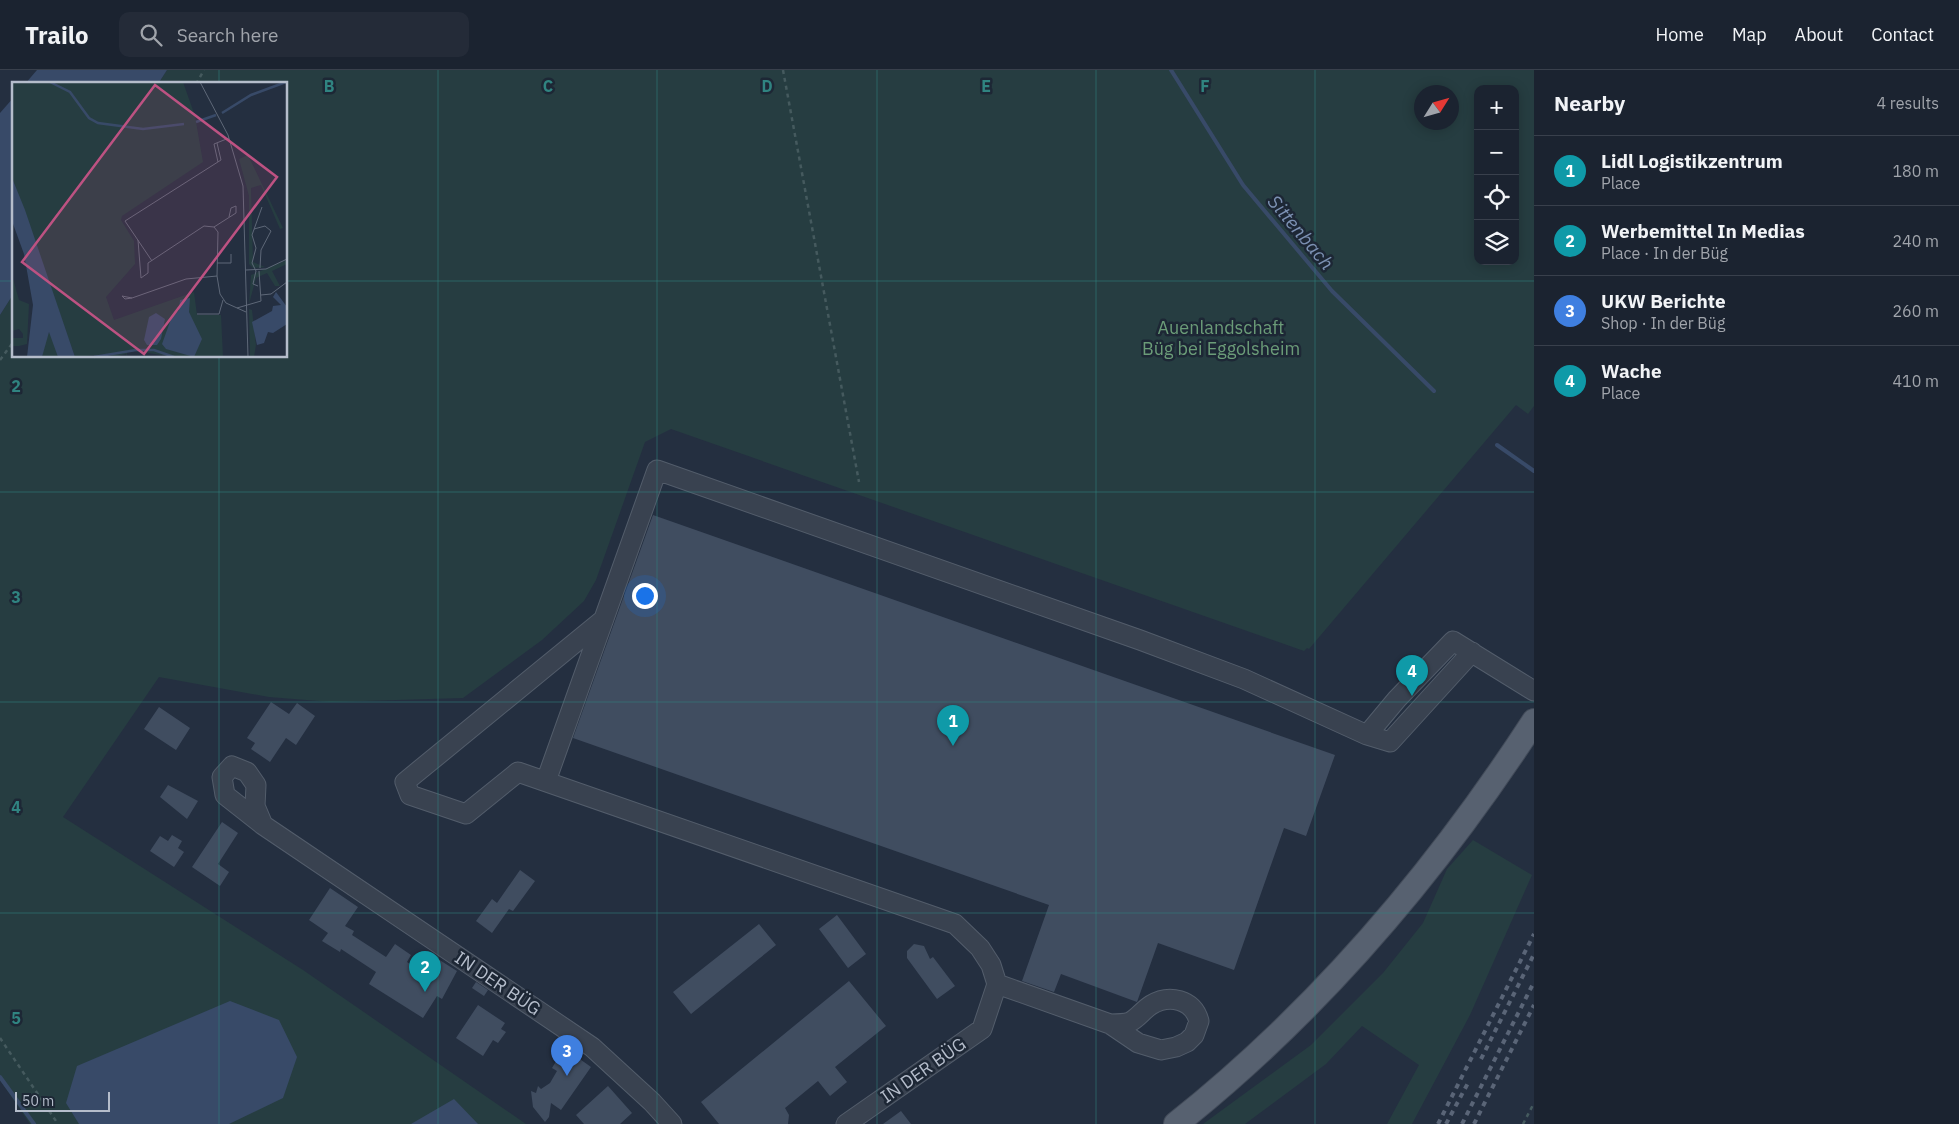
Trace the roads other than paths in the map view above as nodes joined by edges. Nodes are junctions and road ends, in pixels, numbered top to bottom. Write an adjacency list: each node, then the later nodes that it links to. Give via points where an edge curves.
1 (604, 619): 5 (street, via 657,470 1149,643 1244,679); 6 (street); 6 (street, via 405,782 410,795 466,814 518,772)
2 (1472, 652): 3 (street); 5 (street, via 1390,742); 5 (street, via 1453,641)
3 (1534, 691)
4 (1534, 721): 12 (main road, via 1454,836 1370,939 1293,1018)
5 (1367, 735)
6 (546, 781): 8 (street, via 955,924 980,948 991,965)
7 (263, 825): 10 (street, IN DER BÜG, via 592,1047)
8 (997, 984): 9 (street); 11 (street, IN DER BÜG, via 982,1029)
9 (1110, 1024)
10 (672, 1124)
11 (846, 1124)
12 (1176, 1124)

